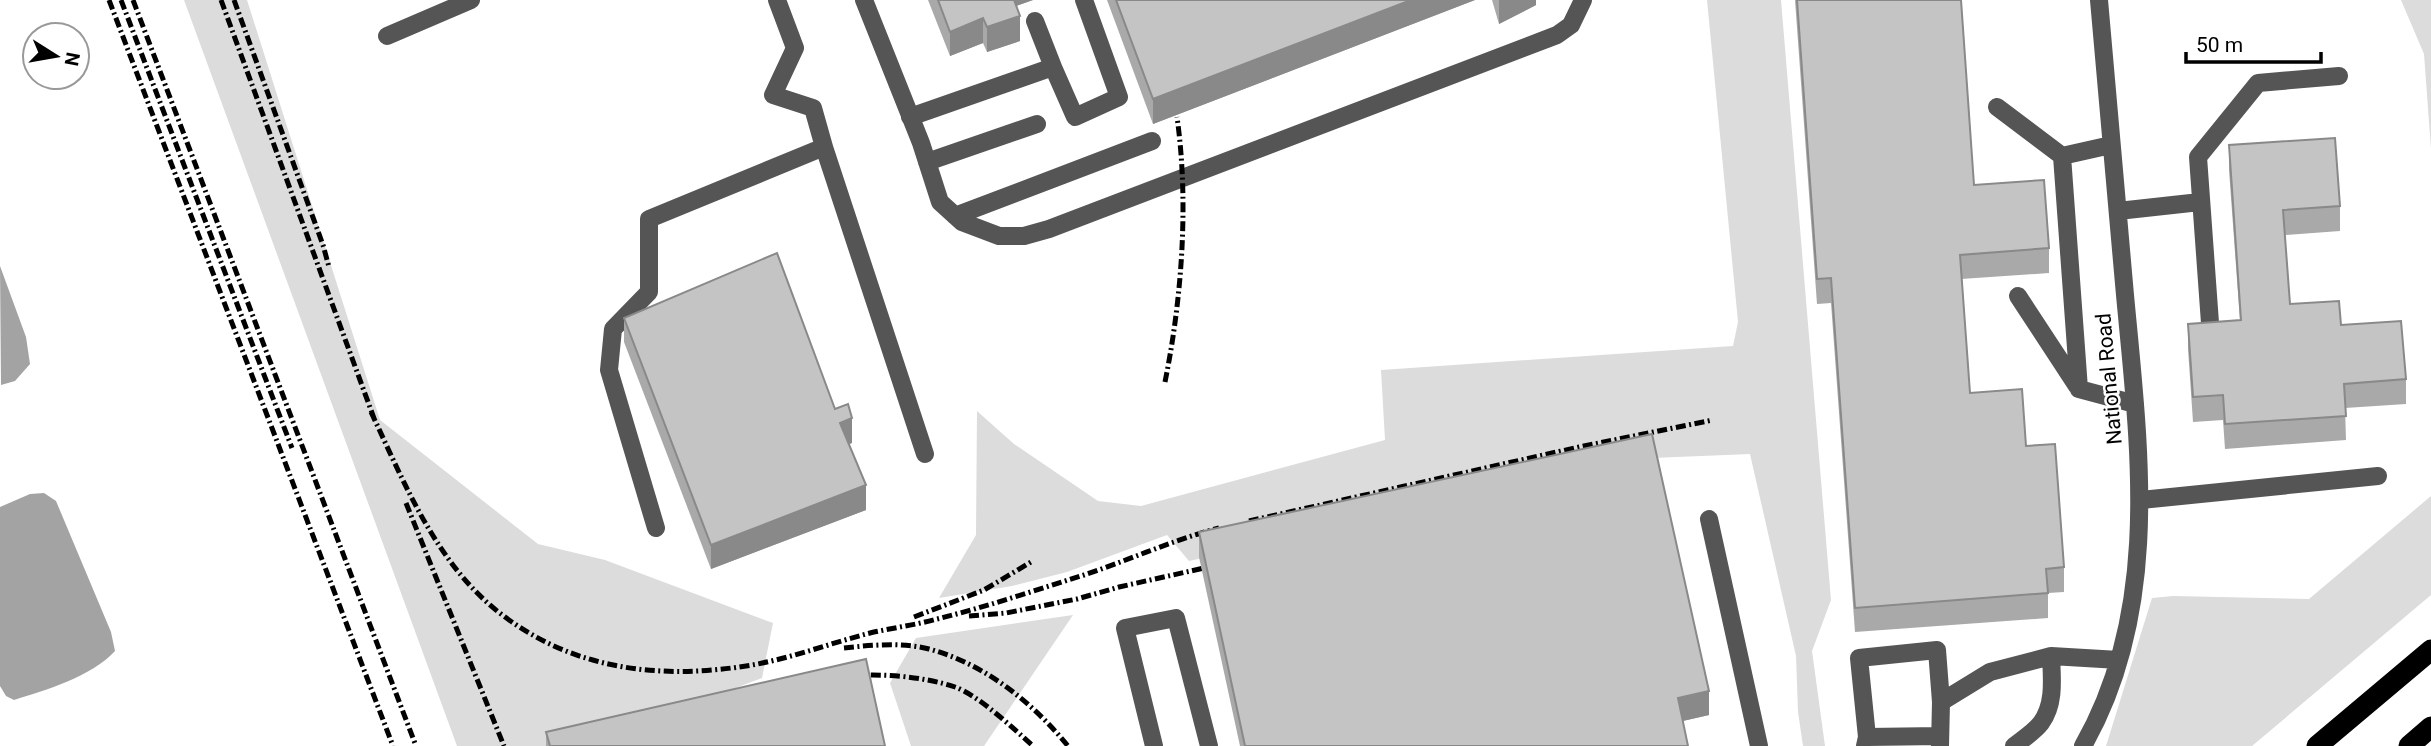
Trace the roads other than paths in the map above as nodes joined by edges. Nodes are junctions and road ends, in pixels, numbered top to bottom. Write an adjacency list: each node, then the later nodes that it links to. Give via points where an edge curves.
1 (471, 0): 8 (street)
2 (777, 0): 16 (street, via 795,48 772,95 813,108)
3 (864, 0): 12 (street)
4 (1084, 0): 9 (street, via 1119,97 1075,117)
5 (1583, 0): 21 (street, via 1571,25 1557,35 1049,229 999,236)
6 (2099, 0): 15 (street, National Road)
7 (1035, 21): 9 (street)
8 (387, 36)
9 (1053, 67): 12 (street)
10 (2339, 76): 19 (street, via 2258,83 2198,157)
11 (1997, 107): 17 (street)
12 (910, 117): 18 (street)
13 (1037, 124): 18 (street)
14 (1152, 141): 21 (street)
15 (2111, 145): 17 (street); 20 (street, National Road)
16 (824, 147): 26 (street); 30 (street, via 649,219 649,292 612,329 609,370)
17 (2062, 156): 24 (street)
18 (927, 162): 21 (street, via 940,202)
19 (2200, 202): 20 (street); 23 (street)
20 (2118, 211): 25 (street, National Road)
21 (955, 216)
22 (2018, 296): 24 (street)
23 (2210, 323)
24 (2079, 389): 25 (street)
25 (2135, 404): 28 (street, National Road)
26 (925, 454)
27 (2378, 476): 28 (street)
28 (2141, 499): 33 (street, National Road, via 2136,582)
29 (1709, 519): 40 (street)
30 (656, 528)
31 (2431, 650): 43 (highway)
32 (2051, 656): 33 (street); 34 (street, via 1990,672); 41 (street, via 2049,707 2040,724)
33 (2119, 660): 42 (street, National Road)
34 (1941, 702): 36 (street); 37 (street, via 1937,650 1859,658)
35 (2431, 727): 44 (highway)
36 (1940, 741): 37 (street)
37 (1866, 742)
38 (1154, 746): 39 (street, via 1125,628 1176,618)
39 (1209, 746)
40 (1759, 746)
41 (2014, 746)
42 (2083, 746)
43 (2317, 746)
44 (2409, 746)

